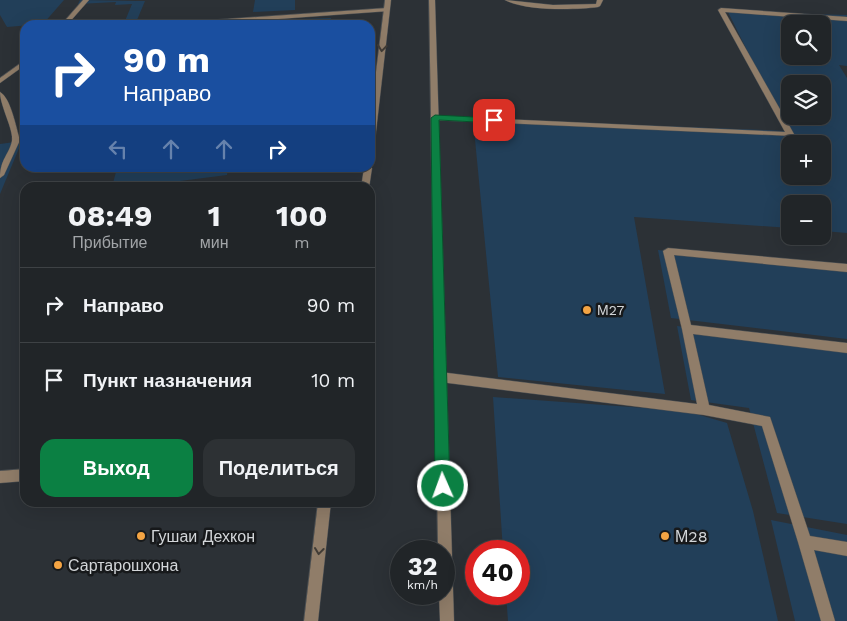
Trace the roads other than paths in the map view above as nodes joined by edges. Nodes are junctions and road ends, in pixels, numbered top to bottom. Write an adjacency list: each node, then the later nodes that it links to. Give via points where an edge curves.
1 (86, 0): 10 (street)
2 (388, 0): 8 (street)
3 (432, 0): 16 (street)
4 (508, 0): 6 (street)
5 (600, 0): 7 (street, via 598,5)
6 (526, 2): 7 (street)
7 (574, 3)
8 (387, 10): 11 (street); 15 (street, one-way to 15)
9 (847, 18): 16 (street, via 721,10 790,134)
10 (68, 20)
11 (242, 20)
12 (20, 66): 13 (street)
13 (0, 80)
14 (0, 94): 17 (street, via 16,140)
15 (375, 108)
16 (435, 118): 21 (street)
17 (0, 175)
18 (847, 268): 19 (street, via 668,251)
19 (686, 329): 20 (street); 22 (street)
20 (847, 348)
21 (440, 377): 22 (street); 29 (street)
22 (704, 410): 26 (street, via 766,421)
23 (20, 475): 24 (street)
24 (0, 477)
25 (324, 507): 28 (street, one-way to 28)
26 (805, 542): 27 (street); 30 (street)
27 (847, 549)
28 (311, 621)
29 (447, 621)
30 (828, 621)

